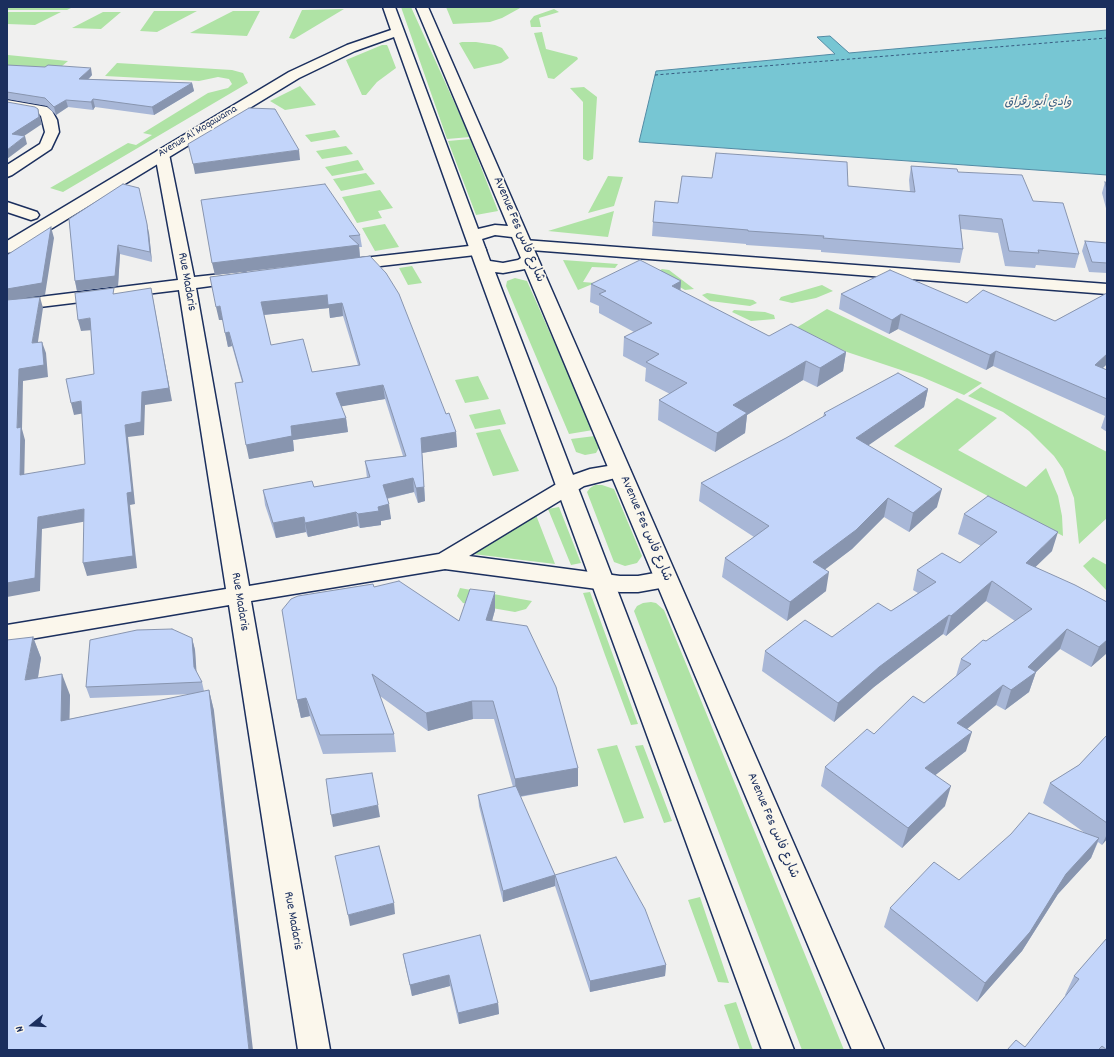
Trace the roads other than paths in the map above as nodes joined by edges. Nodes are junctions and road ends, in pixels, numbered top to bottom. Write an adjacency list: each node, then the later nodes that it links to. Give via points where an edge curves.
1 (389, 7): 3 (street)
2 (422, 7): 9 (street, Avenue Fes شارع فاس)
3 (397, 32): 5 (street, Avenue Al Moqawama, via 351,48 312,66); 11 (street)
4 (7, 104): 6 (street, via 42,110 47,114 52,127 51,137 46,146)
5 (162, 154): 10 (street, Avenue Al Moqawama); 14 (street, Rue Madaris)
6 (7, 172)
7 (7, 207): 8 (street)
8 (31, 215)
9 (524, 246): 11 (street, via 508,231 495,230 482,233); 11 (street, via 524,264 503,268 492,267); 15 (street); 17 (street, Avenue Fes شارع فاس)
10 (7, 248)
11 (478, 250): 12 (street); 18 (street)
12 (333, 266)
13 (256, 275): 14 (street)
14 (187, 283): 16 (street); 22 (street, Rue Madaris)
15 (1107, 289)
16 (7, 306)
17 (620, 470): 18 (street, via 590,476); 20 (street, Avenue Fes شارع فاس)
18 (566, 488): 19 (street); 21 (street)
19 (445, 561): 21 (street); 22 (street)
20 (666, 579): 21 (street, via 638,584); 26 (street, Avenue Fes شارع فاس)
21 (603, 582): 25 (street)
22 (238, 595): 23 (street); 24 (street, Rue Madaris)
23 (7, 634)
24 (314, 1050)
25 (778, 1050)
26 (868, 1050)

